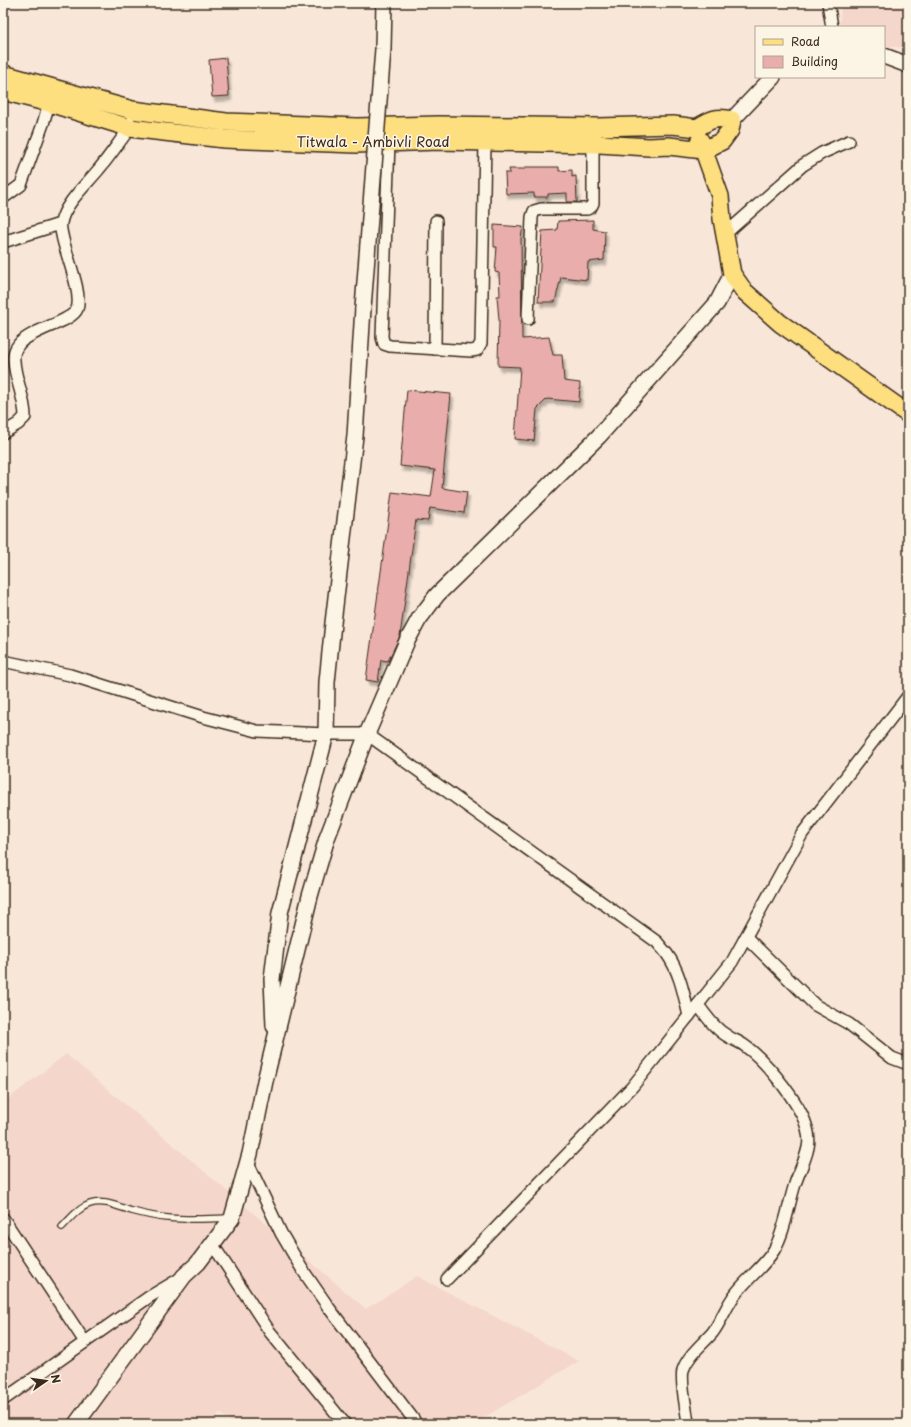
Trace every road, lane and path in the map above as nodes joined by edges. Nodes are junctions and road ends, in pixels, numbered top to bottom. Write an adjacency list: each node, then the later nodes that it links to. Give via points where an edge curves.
1 (384, 3): 32 (street, bridge, via 383,49 355,436 327,682)
2 (828, 3): 3 (street)
3 (832, 26)
4 (885, 56): 5 (street)
5 (908, 65)
6 (3, 74): 10 (main road, Titwala - Ambivli Road)
7 (772, 78): 11 (street)
8 (3, 90): 9 (main road, Titwala - Ambivli Road)
9 (49, 103): 13 (main road, Titwala - Ambivli Road); 20 (street, via 21,185)
10 (132, 110): 12 (main road, Titwala - Ambivli Road, via 226,122 357,127 439,124); 13 (street)
11 (732, 120): 14 (main road, via 723,117 711,119); 19 (main road, via 730,130 722,142)
12 (594, 126): 14 (main road, Titwala - Ambivli Road, via 673,125); 18 (street)
13 (130, 128): 16 (main road, Titwala - Ambivli Road, via 224,139 356,144); 22 (street, via 65,211)
14 (697, 128): 19 (main road)
15 (849, 141): 23 (street, via 803,165)
16 (389, 142): 17 (main road, Titwala - Ambivli Road); 27 (street, via 382,337 384,344 390,346)
17 (484, 143): 18 (main road, Titwala - Ambivli Road); 27 (street, via 481,343 477,350 471,351)
18 (593, 144): 19 (main road, Titwala - Ambivli Road, via 669,146); 26 (street, via 591,207 541,209 534,211 532,216)
19 (704, 150): 23 (main road, via 720,196)
20 (3, 198)
21 (436, 221): 27 (street)
22 (60, 224): 24 (street); 29 (street, via 63,245 76,283 77,310 69,318 32,333 15,350 14,361 25,406 25,417)
23 (725, 234): 25 (main road)
24 (3, 242)
25 (732, 274): 28 (main road, via 744,291 780,323); 33 (street, via 717,303 599,436 437,595 407,641)
26 (528, 319)
27 (435, 349)
28 (908, 414)
29 (3, 433)
30 (3, 661): 32 (street, via 70,675 203,717 257,731)
31 (908, 696): 34 (street, via 802,834)
32 (326, 734): 33 (street); 37 (street, via 280,913 272,979)
33 (367, 734): 36 (street, via 657,942 667,954 682,985); 37 (street, via 323,852)
34 (746, 938): 35 (street, via 732,962); 38 (street, via 815,1005 849,1024 892,1058)
35 (698, 1005): 36 (street); 51 (street, via 713,1025 759,1058 783,1086 801,1113 808,1133 809,1147 774,1250 762,1267 733,1297 713,1332 689,1359 683,1370 682,1386)
36 (689, 1016): 45 (street, via 632,1087)
37 (275, 1042): 39 (street)
38 (908, 1064)
39 (248, 1163): 41 (street); 48 (street, via 281,1233 302,1269)
40 (3, 1218): 46 (street)
41 (232, 1218): 42 (lane, via 166,1218 104,1203 91,1204 78,1210); 43 (street)
42 (62, 1228)
43 (213, 1245): 44 (street); 50 (street, via 270,1332)
44 (184, 1276): 46 (street); 49 (street)
45 (447, 1279)
46 (85, 1342): 47 (street)
47 (3, 1400)
48 (414, 1420)
49 (76, 1424)
50 (345, 1424)
51 (688, 1424)

